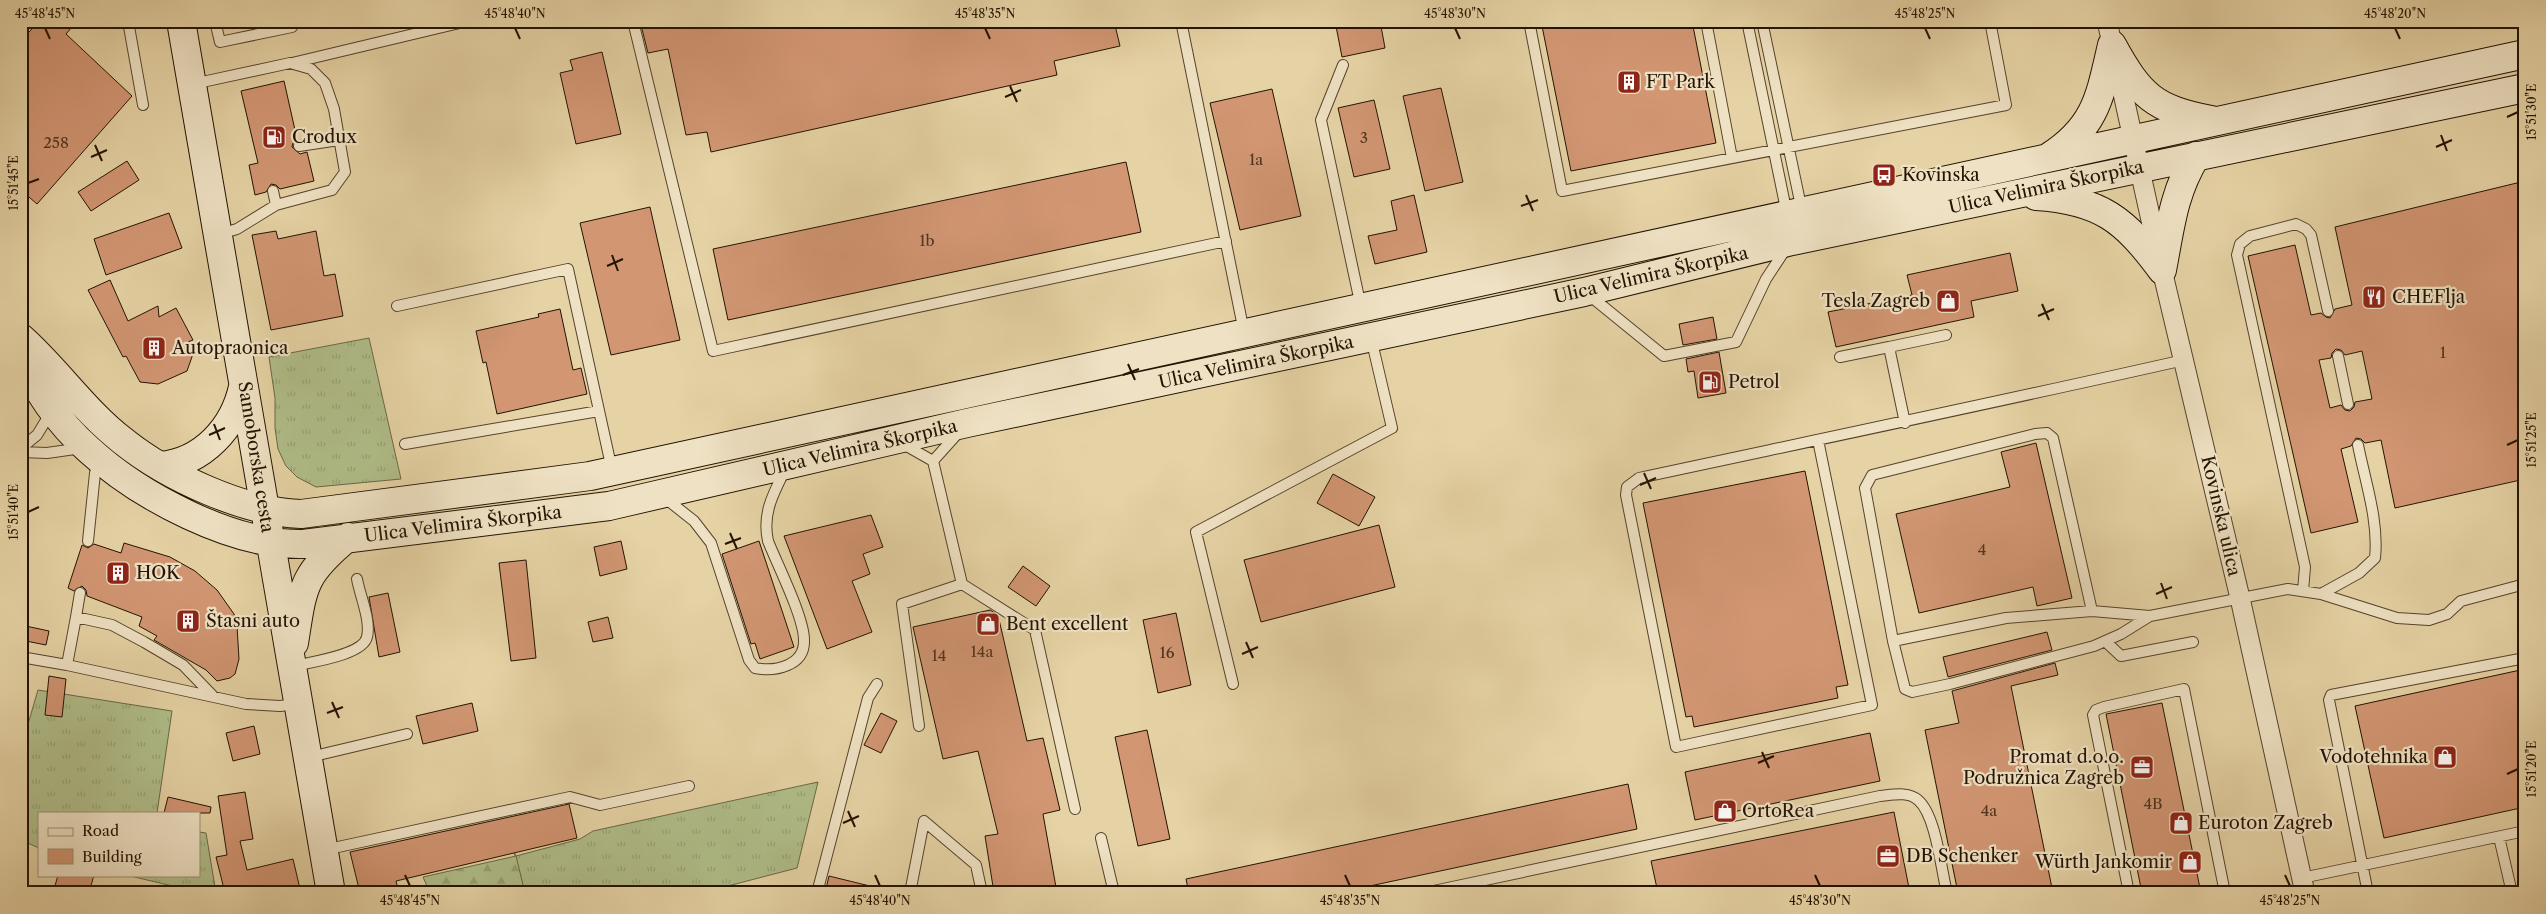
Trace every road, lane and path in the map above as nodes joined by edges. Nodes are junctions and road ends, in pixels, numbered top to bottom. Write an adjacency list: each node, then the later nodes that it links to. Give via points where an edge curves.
1 (128, 21): 19 (lane)
2 (181, 21): 17 (main road, Samoborska cesta)
3 (215, 21): 4 (lane, via 220,42 292,27)
4 (290, 21)
5 (468, 21): 15 (lane)
6 (633, 21): 35 (lane, via 713,351)
7 (1180, 21): 35 (lane)
8 (1529, 21): 27 (lane, via 1562,191)
9 (1706, 21): 27 (lane)
10 (1747, 21): 25 (lane)
11 (1762, 21): 24 (lane)
12 (1990, 21): 24 (lane, via 2006,105)
13 (2110, 33): 20 (main road, via 2134,82 2149,98 2172,111); 22 (street, Kovinska ulica); 28 (main road, via 2099,95 2089,120 2072,141)
14 (2525, 54): 20 (main road, Ulica Velimira Škorpika)
15 (283, 65): 17 (lane); 21 (lane, via 290,63 311,69 325,84 334,109)
16 (1342, 65): 39 (lane, via 1321,120)
17 (192, 84): 34 (main road, Samoborska cesta)
18 (2525, 88): 26 (main road, Ulica Velimira Škorpika)
19 (143, 104)
20 (2220, 122): 22 (main road, Ulica Velimira Škorpika)
21 (339, 140): 23 (lane); 32 (lane, via 344,172 332,190)
22 (2133, 141): 28 (main road, Ulica Velimira Škorpika); 29 (street, Kovinska ulica)
23 (299, 146)
24 (1788, 147): 25 (lane); 33 (lane)
25 (1773, 150): 27 (lane); 33 (lane)
26 (2196, 156): 29 (main road, Ulica Velimira Škorpika); 36 (main road, via 2176,197)
27 (1732, 158)
28 (2040, 162): 33 (main road, Ulica Velimira Škorpika)
29 (2139, 168): 31 (main road, Ulica Velimira Škorpika); 36 (street, Kovinska ulica)
30 (273, 191): 32 (lane)
31 (2008, 194): 33 (main road, Ulica Velimira Škorpika); 36 (main road, via 2080,202 2107,213 2141,242)
32 (276, 205): 34 (lane, via 237,229)
33 (1794, 223): 37 (main road, Ulica Velimira Škorpika); 37 (lane, via 1736,342 1664,356); 39 (main road, Ulica Velimira Škorpika)
34 (219, 235): 50 (main road, Samoborska cesta)
35 (1226, 241): 41 (lane)
36 (2162, 270): 49 (street, Kovinska ulica)
37 (1584, 292): 43 (main road, Ulica Velimira Škorpika)
38 (397, 306): 53 (lane, via 568,269)
39 (1362, 308): 41 (main road, Ulica Velimira Škorpika)
40 (2328, 311): 74 (lane, via 2311,235 2306,229 2296,224 2250,236 2240,244 2237,255 2305,567)
41 (1244, 333): 65 (main road, Ulica Velimira Škorpika)
42 (1946, 335): 45 (lane)
43 (1370, 337): 54 (main road, Ulica Velimira Škorpika); 89 (lane, via 1392,428 1196,532)
44 (21, 338): 64 (main road, Ulica Velimira Škorpika, via 122,441)
45 (1889, 347): 48 (lane); 55 (lane)
46 (21, 354): 52 (main road, Ulica Velimira Škorpika)
47 (2338, 356): 51 (lane)
48 (1840, 357)
49 (2184, 360): 55 (lane); 77 (street, Kovinska ulica)
50 (243, 383): 64 (main road, via 235,413 211,444 173,465); 67 (main road, Samoborska cesta)
51 (2348, 404)
52 (52, 409): 60 (lane, via 37,435); 61 (main road, Ulica Velimira Škorpika)
53 (599, 411): 58 (lane); 65 (lane)
54 (967, 423): 56 (main road, Ulica Velimira Škorpika); 62 (lane)
55 (1905, 423): 57 (lane)
56 (898, 440): 62 (lane); 63 (main road, Ulica Velimira Škorpika)
57 (1818, 440): 57 (lane, via 1639,478 1627,487 1676,747 1872,704)
58 (405, 444)
59 (2358, 445): 76 (lane, via 2377,544 2375,558 2359,573)
60 (21, 450): 61 (lane)
61 (93, 454): 69 (lane, via 95,473); 70 (main road, Ulica Velimira Škorpika, via 159,500 233,532)
62 (933, 461): 72 (lane)
63 (788, 465): 66 (main road, Ulica Velimira Škorpika); 66 (lane, via 773,494 765,528 802,625 804,640 797,660 776,669 755,668 749,660 711,543 694,520)
64 (160, 466): 67 (main road, Ulica Velimira Škorpika, via 225,497)
65 (613, 471): 67 (main road, Ulica Velimira Škorpika, via 301,514)
66 (660, 494): 68 (main road, Ulica Velimira Škorpika, via 609,506)
67 (265, 510): 70 (main road, Samoborska cesta)
68 (348, 537): 70 (main road, Ulica Velimira Škorpika, via 303,544); 87 (main road, via 322,558 303,589)
69 (88, 541)
70 (270, 543): 87 (main road, Samoborska cesta)
71 (357, 579): 87 (lane, via 367,623 367,638 359,648)
72 (962, 584): 92 (lane, via 902,604); 96 (lane, via 1035,630)
73 (2525, 584): 76 (lane, via 2461,601 2446,614 2429,620 2397,618)
74 (2303, 592): 76 (lane); 77 (lane, via 2288,589)
75 (80, 593): 80 (lane)
76 (2321, 594)
77 (2240, 598): 79 (lane); 102 (street, Kovinska ulica)
78 (2092, 611): 79 (lane); 81 (lane, via 2006,618); 81 (lane, via 2053,438 2047,433 2036,434 1872,475 1866,481)
79 (2150, 616): 82 (lane)
80 (76, 617): 86 (lane); 90 (lane, via 112,625 144,642 183,665)
81 (1893, 641): 82 (lane, via 1904,688 1912,692 2044,660)
82 (2105, 641): 83 (lane, via 2121,656)
83 (2193, 642)
84 (21, 657): 86 (lane)
85 (2525, 658): 101 (lane, via 2331,695 2329,700)
86 (67, 665): 90 (lane)
87 (290, 667): 91 (main road, Samoborska cesta)
88 (877, 684): 104 (lane, via 868,698)
89 (1233, 684)
90 (212, 696): 91 (lane, via 246,704)
91 (297, 704): 94 (main road, Samoborska cesta)
92 (919, 726)
93 (407, 734): 94 (lane)
94 (306, 757): 100 (main road, Samoborska cesta)
95 (689, 786): 100 (lane, via 600,805 570,797)
96 (1075, 809)
97 (2525, 831): 98 (lane)
98 (2498, 836): 101 (lane); 113 (lane)
99 (1101, 838): 107 (lane)
100 (323, 850): 103 (main road, Samoborska cesta)
101 (2362, 865): 102 (lane); 112 (lane)
102 (2304, 885)
103 (331, 893)
104 (817, 893)
105 (910, 893): 106 (lane, via 924,821 976,865)
106 (982, 893)
107 (1114, 893)
108 (1424, 893): 109 (lane, via 1880,796 1903,794 1917,799 1926,810)
109 (1947, 893)
110 (2129, 893): 111 (lane, via 2093,715 2104,707 2184,689)
111 (2225, 893)
112 (2368, 893)
113 (2512, 893)

